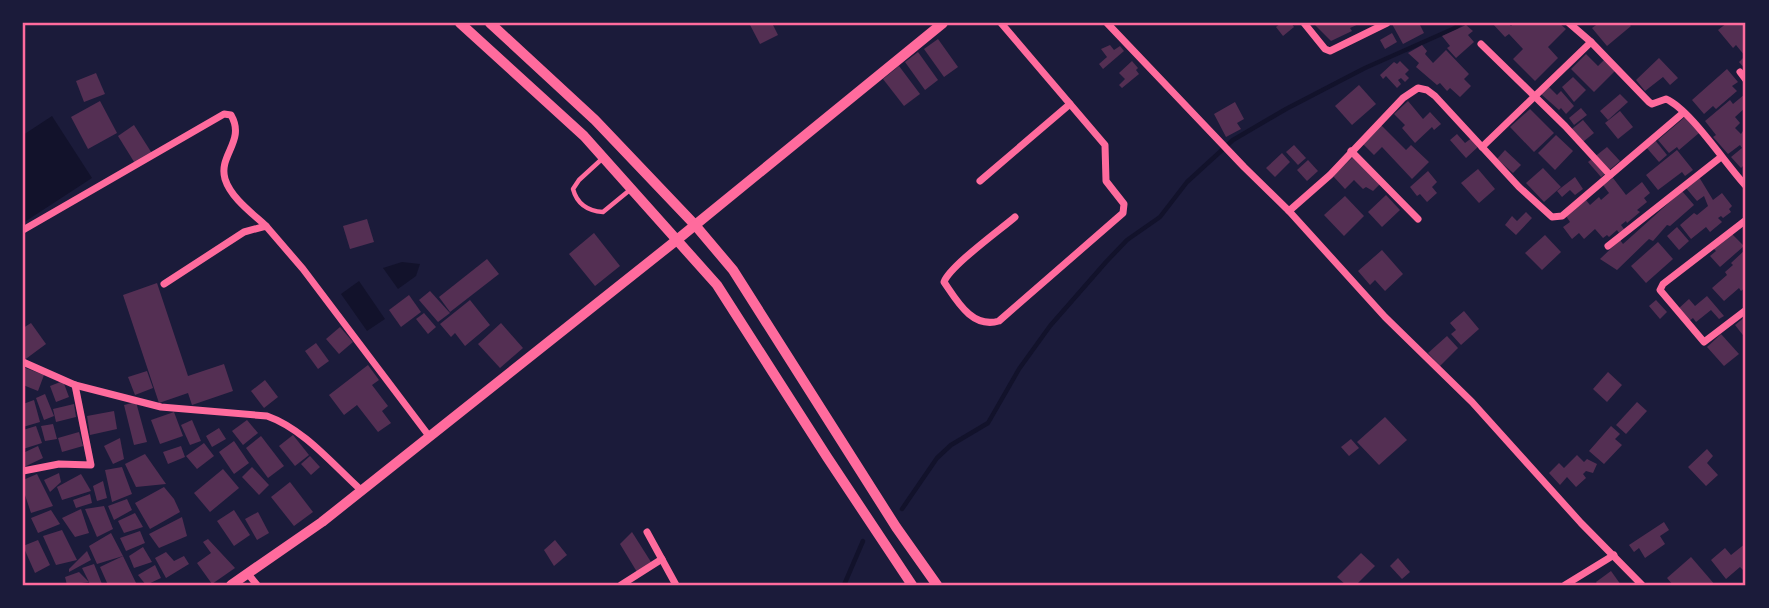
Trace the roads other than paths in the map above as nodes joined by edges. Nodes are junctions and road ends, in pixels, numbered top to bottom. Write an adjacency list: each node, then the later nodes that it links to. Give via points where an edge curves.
1 (490, 23): 28 (street, via 595,121)
2 (943, 23): 28 (street)
3 (1001, 23): 14 (street)
4 (1107, 23): 24 (street)
5 (1304, 23): 6 (street, via 1330,51)
6 (1387, 23)
7 (1569, 23): 9 (street)
8 (465, 24): 19 (street)
9 (1591, 43): 13 (street); 15 (street, via 1648,103 1670,100)
10 (1481, 44): 13 (street)
11 (1740, 72): 12 (street)
12 (1746, 80)
13 (1536, 96): 16 (street); 20 (street)
14 (1070, 104): 21 (street); 25 (street, via 1105,145 1106,181 1124,204 1123,213 999,321 980,321 970,317 944,282)
15 (1683, 113): 18 (street); 20 (street)
16 (1482, 147): 17 (street, via 1435,96 1418,88); 20 (street, via 1552,217 1562,216)
17 (1351, 151): 24 (street); 26 (street)
18 (1721, 157): 22 (street); 32 (street)
19 (604, 158): 23 (street); 23 (lane, via 573,189 581,205 603,212)
20 (1609, 175)
21 (980, 181)
22 (1746, 186)
23 (632, 189): 31 (street)
24 (1289, 211): 41 (street)
25 (1015, 216)
26 (1418, 219)
27 (1746, 220): 34 (street, via 1660,290 1704,342)
28 (695, 225): 31 (street); 49 (street, via 739,281)
29 (266, 226): 30 (street, via 239,201 225,178 236,124 224,114); 33 (street, via 244,232); 37 (street)
30 (23, 230)
31 (678, 239): 37 (street); 48 (street, via 717,285)
32 (1608, 246)
33 (164, 285)
34 (1746, 310)
35 (23, 362): 36 (street)
36 (75, 385): 38 (street, via 91,465 59,464); 39 (street, via 161,407 267,416 297,432)
37 (429, 436): 39 (street)
38 (23, 471)
39 (362, 491): 43 (street)
40 (647, 532): 42 (street)
41 (1614, 555): 50 (street); 51 (street)
42 (662, 559): 46 (street); 47 (street)
43 (249, 575): 44 (street); 45 (street)
44 (231, 585)
45 (257, 585)
46 (621, 585)
47 (677, 585)
48 (912, 585)
49 (937, 585)
50 (1565, 585)
51 (1642, 585)

